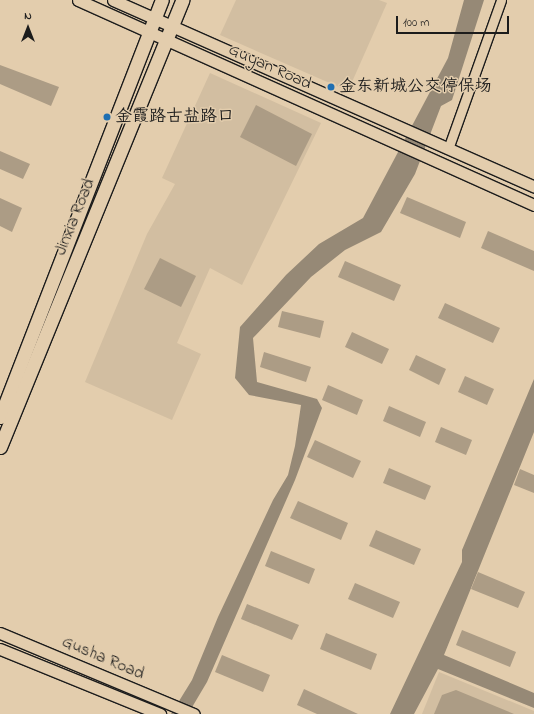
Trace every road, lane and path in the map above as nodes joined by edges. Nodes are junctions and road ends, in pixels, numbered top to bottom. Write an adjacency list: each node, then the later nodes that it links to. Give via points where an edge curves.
1 (78, 0): 8 (street, Guyan Road)
2 (113, 0): 6 (street, Guyan Road)
3 (162, 0): 6 (main road, Jinxia Road)
4 (182, 0): 7 (main road, Jinxia Road)
5 (501, 0): 10 (street)
6 (155, 18): 7 (street, Guyan Road); 8 (main road, Jinxia Road)
7 (172, 25): 9 (main road, Jinxia Road); 10 (street, Guyan Road)
8 (150, 32): 9 (street, Guyan Road); 13 (main road, Jinxia Road)
9 (167, 39): 12 (street, Guyan Road); 14 (main road, Jinxia Road)
10 (448, 149): 11 (street, Guyan Road)
11 (534, 187)
12 (534, 205)
13 (0, 417)
14 (0, 447)
15 (0, 633): 18 (street, Gusha Road)
16 (0, 649): 17 (street, Gusha Road)
17 (160, 714)
18 (194, 714)

